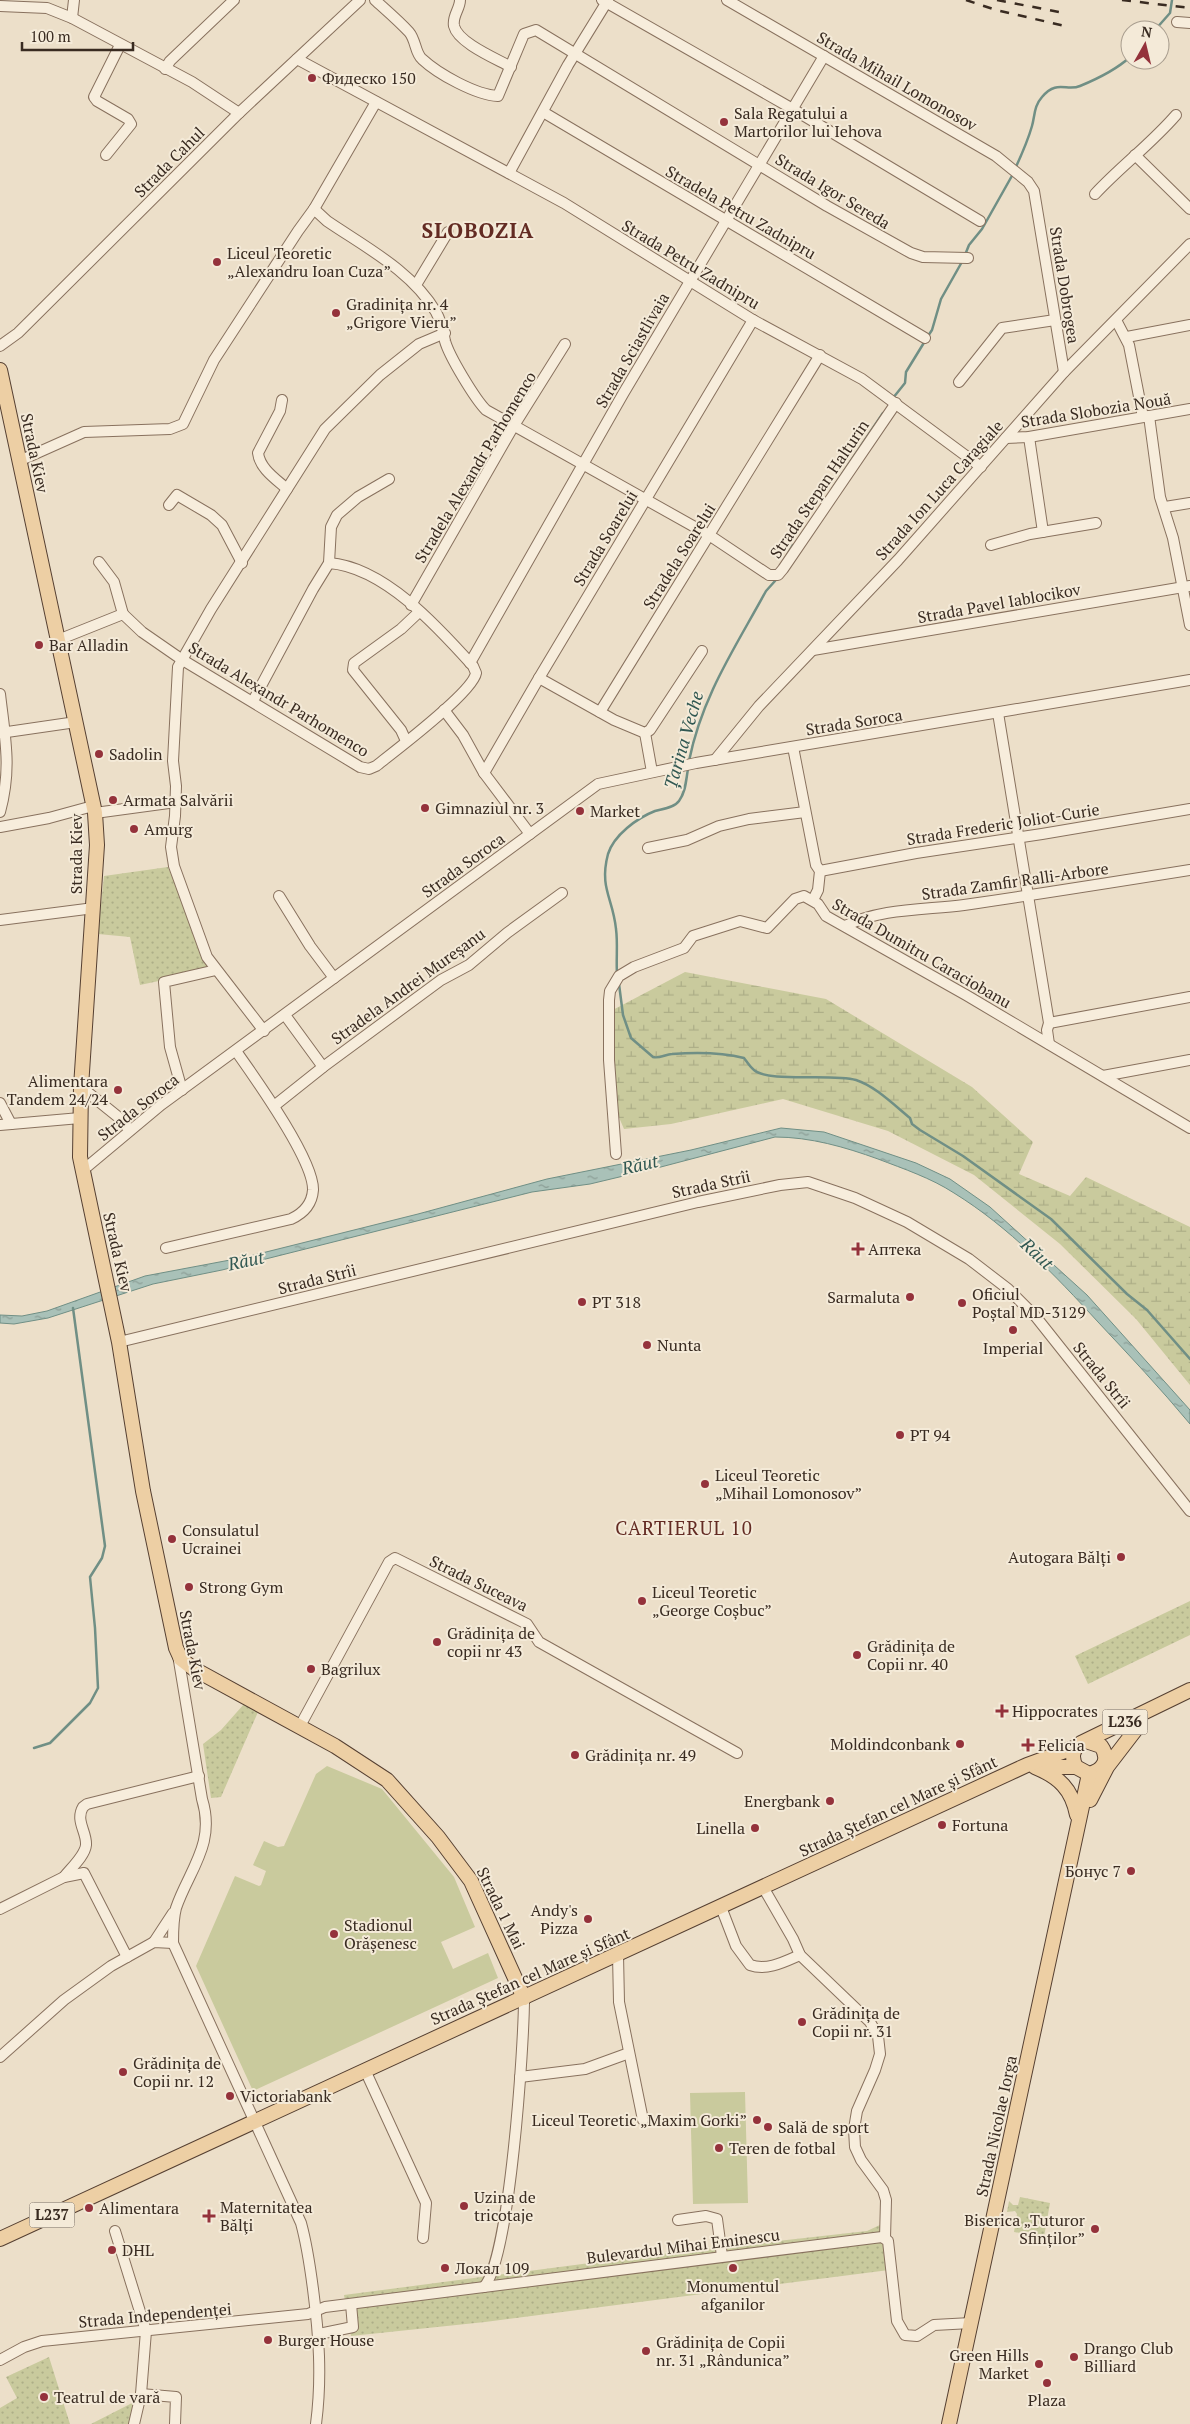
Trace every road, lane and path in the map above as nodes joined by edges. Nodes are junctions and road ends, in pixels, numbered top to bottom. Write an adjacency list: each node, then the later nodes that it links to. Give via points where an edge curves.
1 (74, 0): 9 (street)
2 (234, 0): 17 (street)
3 (360, 0): 15 (street, Strada Cahul)
4 (375, 0): 16 (street, via 408,31 421,59 440,73 498,96)
5 (460, 0): 16 (street, via 454,26 459,35)
6 (726, 0): 14 (street, Strada Mihail Lomonosov)
7 (605, 1): 13 (street); 19 (street)
8 (0, 6): 9 (street, via 47,8)
9 (72, 18): 12 (street)
10 (1177, 22): 11 (street)
11 (1190, 23)
12 (120, 45): 17 (street); 23 (street, via 94,97 131,124)
13 (575, 54): 16 (street, Strada Igor Sereda, via 536,30 524,34); 20 (street); 25 (street, Strada Igor Sereda)
14 (824, 56): 19 (street, Strada Sciastlivaia); 28 (street, Strada Mihail Lomonosov, via 996,156 1028,182 1034,191)
15 (297, 59): 18 (street, Strada Petru Zadnipru); 21 (street, Strada Cahul)
16 (511, 67)
17 (165, 69): 21 (street, via 192,82)
18 (376, 102): 26 (street, Strada Petru Zadnipru); 29 (street)
19 (791, 108): 25 (street, Strada Sciastlivaia); 32 (street)
20 (543, 112): 26 (street); 31 (street, Stradela Petru Zadnipru)
21 (239, 113): 46 (street, Strada Cahul, via 18,333)
22 (1176, 115): 24 (street)
23 (106, 155)
24 (1135, 155): 27 (street); 30 (street)
25 (759, 164): 31 (street, Strada Sciastlivaia); 35 (street, Strada Igor Sereda, via 911,254)
26 (509, 172): 36 (street, Strada Petru Zadnipru)
27 (1095, 194)
28 (1036, 204): 39 (street, Strada Dobrogea)
29 (314, 209): 37 (street); 58 (street, via 214,360 182,424 170,429 84,432)
30 (1190, 209)
31 (726, 220): 36 (street, Strada Sciastlivaia); 44 (street, Stradela Petru Zadnipru)
32 (980, 221)
33 (448, 232): 37 (street)
34 (1190, 244): 40 (street, Strada Ion Luca Caragiale)
35 (968, 258)
36 (689, 282): 38 (street, Strada Petru Zadnipru); 59 (street, Strada Sciastlivaia)
37 (416, 284): 42 (street, via 435,310)
38 (753, 320): 47 (street, Strada Petru Zadnipru); 63 (street, Strada Soarelui)
39 (1055, 320): 49 (street, Strada Dobrogea); 50 (street, via 1002,328)
40 (1116, 320): 43 (street); 49 (street, Strada Ion Luca Caragiale)
41 (1190, 325): 43 (street)
42 (444, 333): 55 (street, via 450,352 482,405); 62 (street, via 419,344 390,367 325,429)
43 (1127, 337): 54 (street)
44 (925, 338)
45 (565, 344): 55 (street, Stradela Alexandr Parhomenco)
46 (0, 346)
47 (820, 354): 52 (street, Strada Petru Zadnipru); 69 (street, Stradela Soarelui)
48 (0, 370): 58 (main road, Strada Kiev)
49 (1064, 372): 57 (street, Strada Ion Luca Caragiale)
50 (960, 382)
51 (282, 400): 62 (street, via 258,453 266,470)
52 (896, 403): 60 (street, Strada Petru Zadnipru); 69 (street, Strada Stepan Halturin, via 781,572 772,576)
53 (1190, 409): 54 (street, Strada Slobozia Nouă)
54 (1146, 417): 56 (street, Strada Slobozia Nouă); 66 (street, via 1160,497)
55 (513, 427): 59 (street); 75 (street, Stradela Alexandr Parhomenco)
56 (1029, 437): 57 (street, Strada Slobozia Nouă); 68 (street)
57 (1006, 438): 60 (street, Strada Ion Luca Caragiale)
58 (19, 461): 78 (main road, Strada Kiev)
59 (584, 463): 63 (street); 82 (street, Strada Sciastlivaia)
60 (981, 467): 79 (street, Strada Ion Luca Caragiale)
61 (389, 479): 73 (street, via 358,497 337,515 331,527)
62 (287, 489): 72 (street)
63 (646, 499): 69 (street); 83 (street, Strada Soarelui)
64 (1190, 503): 66 (street)
65 (169, 505): 72 (street, via 177,495 211,515 228,534)
66 (1165, 507): 74 (street)
67 (1096, 523): 68 (street)
68 (1043, 532): 70 (street)
69 (709, 535): 88 (street, Stradela Soarelui)
70 (991, 545)
71 (99, 562): 76 (street, via 114,582)
72 (242, 563): 81 (street)
73 (329, 563): 75 (street, via 367,573); 86 (street)
74 (1186, 586): 77 (street); 79 (street, Strada Pavel Iablocikov)
75 (415, 608): 82 (street); 93 (street, Stradela Alexandr Parhomenco, via 352,666)
76 (123, 614): 78 (street); 81 (street, Strada Alexandr Parhomenco, via 142,632)
77 (1190, 625)
78 (58, 640): 90 (main road, Strada Kiev)
79 (813, 650): 95 (street, Strada Ion Luca Caragiale, via 759,706)
80 (702, 651): 92 (street)
81 (181, 659): 86 (street, Strada Alexandr Parhomenco); 98 (street, via 176,673 173,739)
82 (470, 663): 87 (street, Strada Alexandr Parhomenco, via 475,671 474,680)
83 (539, 678): 88 (street); 97 (street, Strada Soarelui)
84 (1190, 680): 89 (street, Strada Soroca)
85 (0, 694): 91 (street)
86 (253, 701): 93 (street, Strada Alexandr Parhomenco, via 364,769 373,768)
87 (444, 710): 93 (street, Strada Alexandr Parhomenco); 97 (street, via 463,735)
88 (600, 712): 92 (street)
89 (998, 713): 94 (street, Strada Soroca); 105 (street)
90 (76, 722): 91 (street); 100 (main road, Strada Kiev)
91 (3, 733): 101 (street, via 8,765)
92 (645, 733): 96 (street)
93 (406, 741)
94 (793, 747): 95 (street, Strada Soroca); 102 (street)
95 (716, 760): 96 (street, Strada Soroca)
96 (652, 772): 104 (street, Strada Soroca, via 606,781 588,789)
97 (484, 773): 104 (street)
98 (176, 802): 100 (street); 116 (street, via 170,847 174,866 203,949)
99 (1190, 809): 105 (street, Strada Frederic Joliot-Curie)
100 (94, 810): 103 (street); 113 (main road, Strada Kiev, via 97,844)
101 (0, 812)
102 (805, 812): 106 (street, via 749,819 719,826 687,840); 108 (street)
103 (0, 826)
104 (530, 834): 117 (street, Strada Soroca)
105 (1020, 837): 108 (street, Strada Frederic Joliot-Curie); 110 (street)
106 (648, 848)
107 (1190, 870): 110 (street, Strada Zamfir Ralli-Arbore)
108 (820, 871): 112 (street, via 818,890)
109 (562, 893): 125 (street, Stradela Andrei Mureșanu, via 469,965 441,980)
110 (1029, 894): 115 (street, Strada Zamfir Ralli-Arbore, via 872,916); 120 (street)
111 (279, 896): 117 (street)
112 (813, 900): 115 (street, Strada Dumitru Caraciobanu, via 826,916); 135 (street, Strada Dumitru Caraciobanu, via 804,896 795,899 767,928 740,921 693,936 684,948 619,976 608,1000)
113 (94, 908): 114 (street); 127 (main road, Strada Kiev)
114 (0, 920)
115 (845, 926): 122 (street, Strada Dumitru Caraciobanu)
116 (216, 970): 121 (street); 128 (street, via 164,982 170,1047)
117 (334, 978): 119 (street, Strada Soroca)
118 (1190, 997): 120 (street)
119 (285, 1015): 121 (street, Strada Soroca); 125 (street)
120 (1049, 1022): 122 (street)
121 (264, 1031): 123 (street, Strada Soroca)
122 (1049, 1044): 126 (street, Strada Dumitru Caraciobanu)
123 (236, 1052): 128 (street, Strada Soroca); 130 (street)
124 (1190, 1060): 126 (street)
125 (323, 1067): 130 (street, Stradela Andrei Mureșanu)
126 (1103, 1076): 133 (street, Strada Dumitru Caraciobanu)
127 (81, 1087): 131 (main road, Strada Kiev); 134 (street)
128 (182, 1090): 134 (street, Strada Soroca)
129 (0, 1103): 132 (street)
130 (274, 1106): 137 (street, via 304,1159 312,1181 306,1209 291,1219)
131 (80, 1118): 132 (street); 136 (main road, Strada Kiev)
132 (5, 1124)
133 (1187, 1124)
134 (130, 1130): 136 (street, Strada Soroca)
135 (616, 1154)
136 (82, 1171): 138 (main road, Strada Kiev)
137 (166, 1248)
138 (120, 1342): 139 (street, Strada Strîi, via 698,1202 808,1182 855,1198 907,1222 969,1259 1008,1289 1040,1322); 140 (main road, Strada Kiev, via 143,1491)
139 (1190, 1511)
140 (178, 1654): 144 (main road, Strada 1 Mai, via 194,1669); 150 (street, Strada Kiev)
141 (1190, 1690): 142 (main road, Strada Ștefan cel Mare și Sfânt)
142 (1165, 1703): 143 (main road, L236); 145 (main road, Strada Ștefan cel Mare și Sfânt / L236)
143 (1140, 1724): 147 (main road, L236); 151 (main road, via 1108,1767)
144 (300, 1726): 146 (street, Strada Suceava, via 389,1562 395,1558 527,1624 539,1642); 162 (main road, Strada 1 Mai, via 376,1770 438,1837 476,1891)
145 (1081, 1744): 147 (main road, L236, via 1092,1741 1101,1746); 148 (main road, Strada Ștefan cel Mare și Sfânt); 149 (main road, via 1073,1760)
146 (737, 1753)
147 (1105, 1761): 149 (main road, L236, via 1100,1770)
148 (1031, 1766): 149 (main road); 151 (main road, via 1064,1784); 153 (main road, Strada Ștefan cel Mare și Sfânt)
149 (1083, 1771): 151 (main road, Strada Nicolae Iorga)
150 (199, 1776): 152 (street, via 82,1807 80,1818 85,1848); 156 (street, Strada Kiev, via 206,1814 204,1835 199,1860)
151 (1080, 1816): 178 (main road, Strada Nicolae Iorga)
152 (64, 1877): 155 (street); 161 (street, via 86,1875)
153 (763, 1887): 154 (main road, Strada Ștefan cel Mare și Sfânt); 160 (street)
154 (721, 1907): 159 (main road, Strada Ștefan cel Mare și Sfânt); 160 (street, via 736,1946 750,1965 779,1965)
155 (0, 1909)
156 (176, 1910): 157 (street); 158 (street, Strada Kiev)
157 (154, 1942): 158 (street); 161 (street)
158 (173, 1943): 168 (street, Strada Kiev)
159 (618, 1955): 162 (main road, Strada Ștefan cel Mare și Sfânt); 163 (street, via 619,2002)
160 (800, 1955): 172 (street, via 870,2022 878,2036 880,2054 857,2110 854,2129 855,2147 886,2200)
161 (127, 1957): 164 (street, via 64,2000)
162 (524, 1998): 165 (main road, Strada Ștefan cel Mare și Sfânt); 166 (street, Strada 1 Mai)
163 (629, 2053): 166 (street, via 585,2069); 167 (street)
164 (0, 2057)
165 (365, 2070): 168 (main road, Strada Ștefan cel Mare și Sfânt); 171 (street, via 426,2203)
166 (520, 2077): 175 (street, Strada 1 Mai, via 504,2218 492,2274)
167 (644, 2120)
168 (254, 2121): 173 (main road, Strada Ștefan cel Mare și Sfânt / L237); 177 (street, Strada Kiev, via 301,2223)
169 (678, 2220): 174 (street, via 706,2216 717,2219)
170 (115, 2231): 179 (street)
171 (424, 2238)
172 (885, 2238): 174 (street, Bulevardul Mihai Eminescu); 178 (street, via 898,2321 905,2335 917,2336 934,2325)
173 (0, 2239)
174 (722, 2256): 175 (street, Bulevardul Mihai Eminescu)
175 (484, 2287): 176 (street, Bulevardul Mihai Eminescu)
176 (351, 2304): 177 (street, Bulevardul Mihai Eminescu, via 325,2307); 180 (street, via 353,2327)
177 (316, 2312): 179 (street, Strada Independenței); 180 (street, Strada Kiev)
178 (971, 2323): 186 (main road, Strada Nicolae Iorga)
179 (146, 2331): 181 (street, Strada Independenței, via 42,2341); 182 (street)
180 (319, 2334): 185 (street, Strada Kiev, via 320,2380)
181 (0, 2360)
182 (141, 2394): 183 (street); 184 (street, via 176,2397)
183 (134, 2424)
184 (175, 2424)
185 (316, 2424)
186 (949, 2424)

